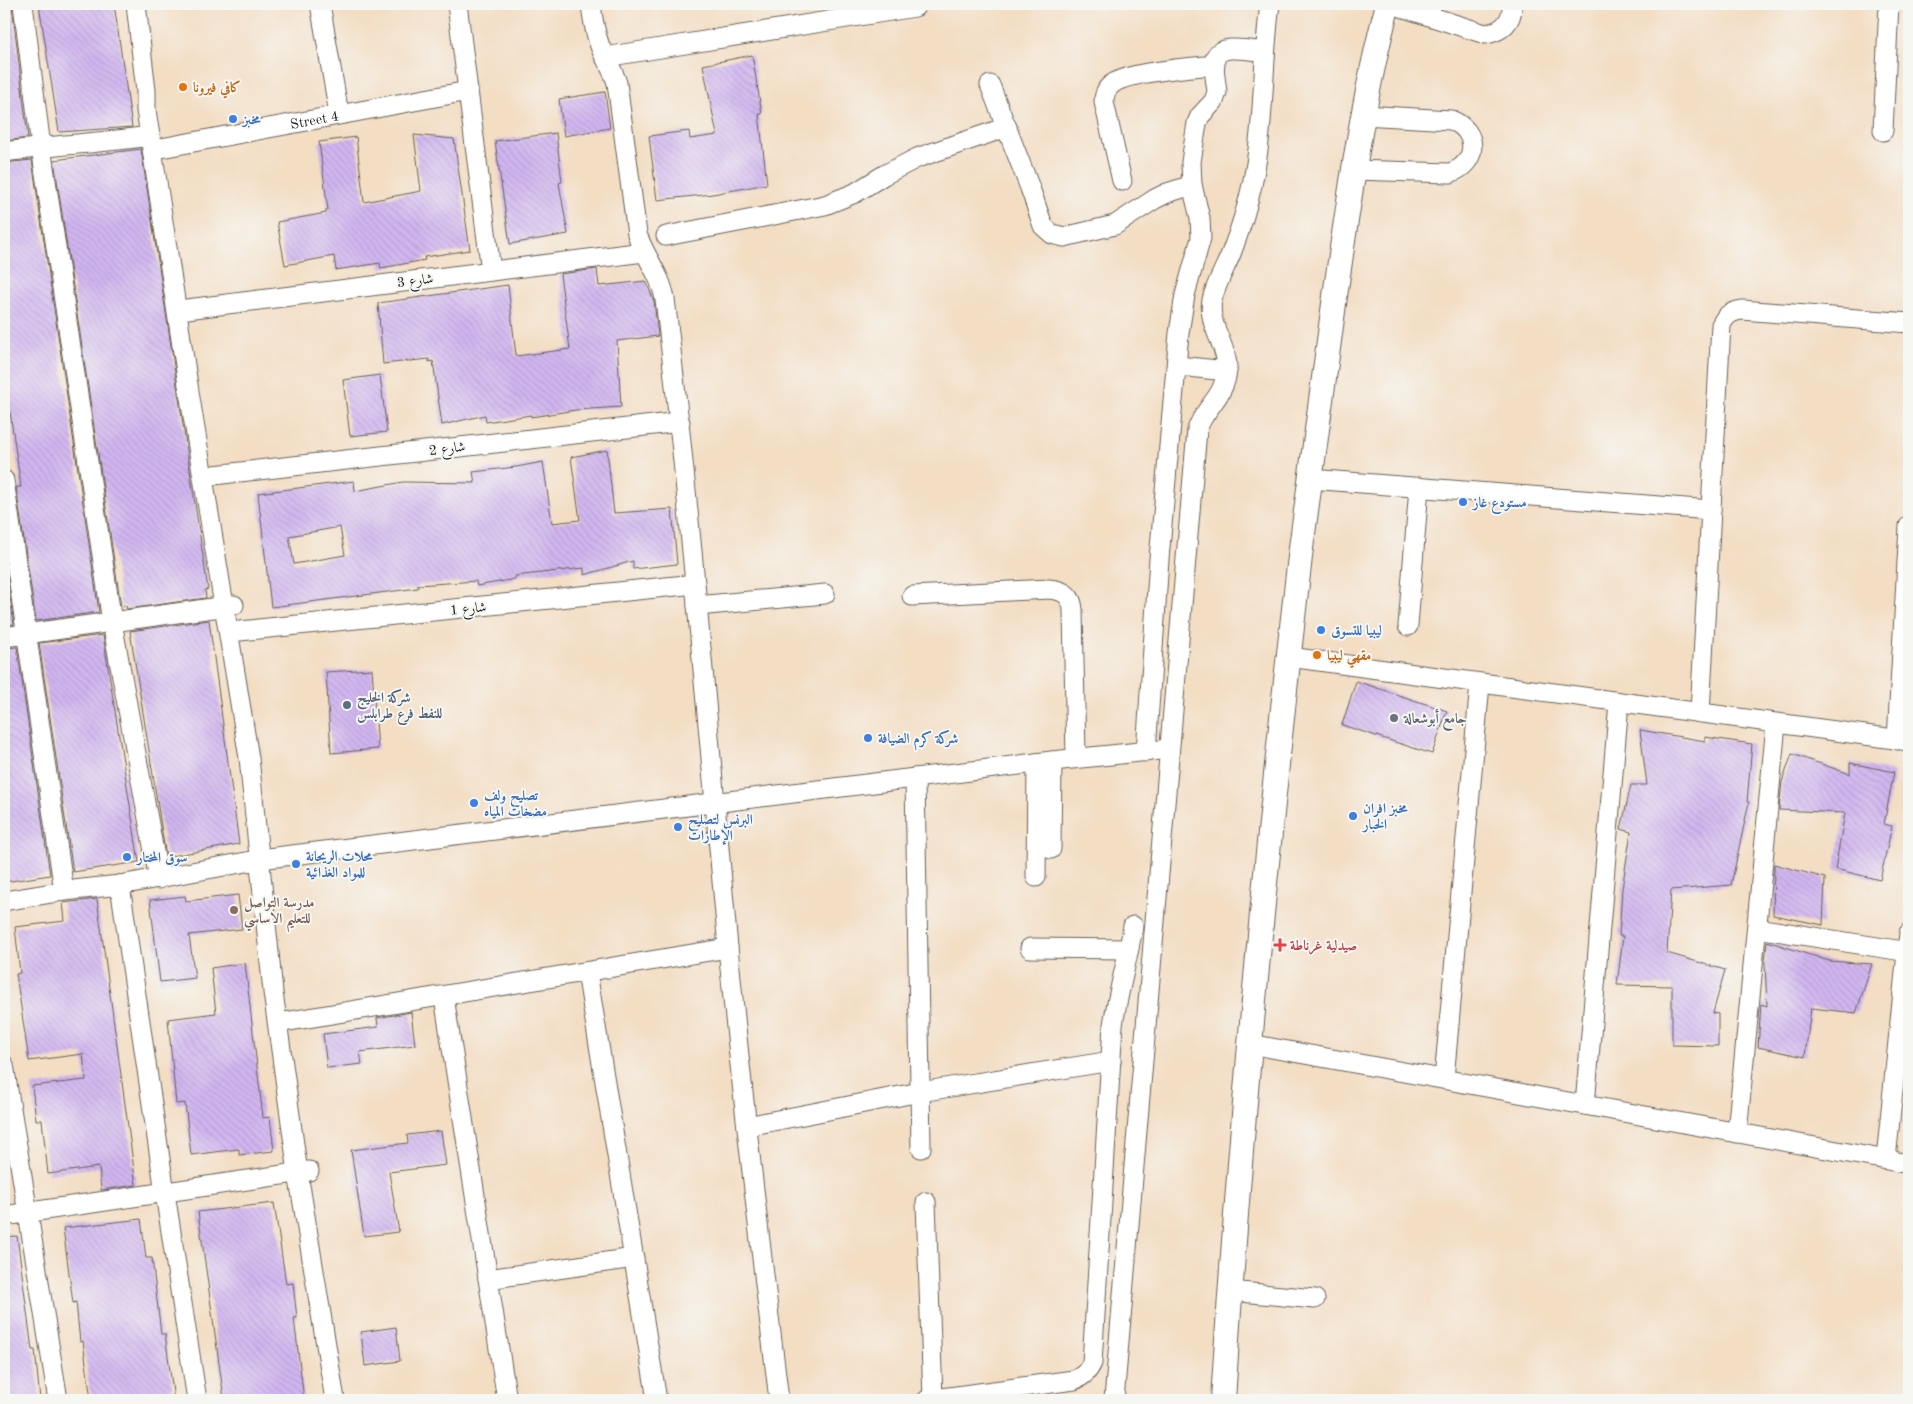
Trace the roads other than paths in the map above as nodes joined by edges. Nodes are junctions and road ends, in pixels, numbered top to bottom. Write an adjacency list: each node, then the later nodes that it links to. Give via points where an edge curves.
1 (23, 4): 21 (street)
2 (136, 4): 20 (street, via 146,110)
3 (320, 4): 16 (street)
4 (458, 4): 15 (street)
5 (591, 4): 12 (street, via 596,34)
6 (1270, 4): 11 (street)
7 (1390, 4): 8 (street, via 1485,34 1505,25 1512,12); 17 (main road)
8 (1512, 4)
9 (1889, 4): 19 (street)
10 (914, 7): 12 (street)
11 (1265, 52): 13 (street, via 1226,49 1216,56); 32 (street, via 1261,129 1252,185 1232,252 1212,300 1211,317 1224,350)
12 (605, 58): 27 (street, via 617,83 635,225)
13 (1215, 65): 24 (street, via 1142,74 1116,81 1108,87 1104,102); 25 (street, via 1216,97 1200,116 1195,131)
14 (990, 85): 18 (street)
15 (468, 91): 16 (street, Street 4); 28 (street)
16 (339, 114): 20 (street, Street 4)
17 (1362, 115): 23 (main road); 23 (street, via 1451,120 1469,135 1471,151 1464,165 1450,173)
18 (1007, 127): 25 (street, via 1043,226 1058,236 1115,225 1161,196); 26 (street, via 917,158 855,193 825,205)
19 (1883, 131)
20 (155, 142): 21 (street, Street 4, via 123,140); 29 (street); 43 (street)
21 (41, 147): 22 (street, Street 4); 45 (street)
22 (4, 152)
23 (1353, 170): 35 (main road)
24 (1122, 181)
25 (1192, 185): 31 (street, via 1201,238 1182,314)
26 (666, 236)
27 (644, 252): 28 (street, شارع 3); 33 (street, via 664,290)
28 (491, 271): 29 (street, شارع 3)
29 (187, 309): 34 (street)
30 (1909, 323): 38 (street, via 1742,310 1732,311 1725,317 1721,325)
31 (1178, 366): 32 (street); 58 (street, via 1159,559)
32 (1227, 371): 57 (street, via 1222,390 1197,430)
33 (680, 422): 34 (street, شارع 2); 40 (street)
34 (214, 475): 43 (street)
35 (1310, 479): 37 (street); 51 (main road)
36 (4, 480): 49 (street)
37 (1419, 487): 38 (street); 46 (street)
38 (1711, 510): 54 (street)
39 (1909, 526): 47 (street)
40 (695, 584): 44 (street); 48 (street, شارع 1)
41 (824, 594): 44 (street)
42 (912, 596): 59 (street, via 1049,590 1066,594 1073,604)
43 (229, 606): 45 (street); 48 (street); 64 (street)
44 (697, 606): 62 (street)
45 (112, 622): 49 (street); 66 (street)
46 (1408, 626)
47 (1906, 627): 56 (street)
48 (240, 631): 64 (street, via 257,741)
49 (27, 634): 50 (street); 68 (street)
50 (4, 637)
51 (1289, 657): 52 (street); 81 (main road)
52 (1480, 684): 53 (street); 84 (street)
53 (1619, 702): 54 (street); 86 (street)
54 (1700, 713): 55 (street)
55 (1776, 724): 56 (street); 71 (street)
56 (1903, 741)
57 (1169, 749): 58 (street); 79 (street)
58 (1146, 752): 59 (street)
59 (1076, 758): 60 (street)
60 (1045, 762): 61 (street); 63 (street); 65 (street)
61 (915, 778): 62 (street); 85 (street)
62 (716, 804): 64 (street); 73 (street)
63 (1051, 849)
64 (264, 859): 66 (street); 80 (street)
65 (1036, 877)
66 (159, 879): 67 (street)
67 (120, 885): 68 (street); 93 (street)
68 (64, 891): 69 (street)
69 (4, 901)
70 (1133, 926): 75 (street)
71 (1757, 928): 72 (street); 88 (street)
72 (1909, 945): 90 (street)
73 (728, 948): 76 (street); 87 (street)
74 (1030, 948): 75 (street)
75 (1129, 949): 78 (street)
76 (587, 972): 77 (street); 97 (street)
77 (444, 997): 80 (street); 98 (street)
78 (1116, 1006): 79 (street); 82 (street)
79 (1147, 1007): 109 (street)
80 (282, 1023): 92 (street)
81 (1250, 1044): 84 (street); 99 (main road)
82 (1111, 1061): 85 (street); 108 (street, via 1092,1363 1089,1369 1074,1380)
83 (4, 1065): 95 (street)
84 (1444, 1079): 86 (street)
85 (920, 1092): 87 (street); 89 (street)
86 (1585, 1105): 88 (street)
87 (747, 1126): 107 (street)
88 (1737, 1133): 90 (street)
89 (921, 1148)
90 (1886, 1159): 91 (street)
91 (1909, 1164)
92 (304, 1172): 93 (street); 103 (street); 104 (street)
93 (164, 1193): 95 (street); 102 (street)
94 (926, 1202): 108 (street)
95 (27, 1214): 96 (street); 101 (street)
96 (4, 1216)
97 (634, 1258): 98 (street); 106 (street)
98 (488, 1279): 105 (street)
99 (1230, 1291): 100 (street); 110 (main road)
100 (1315, 1299)
101 (58, 1400)
102 (197, 1400)
103 (335, 1400)
104 (344, 1400)
105 (507, 1400)
106 (657, 1400)
107 (779, 1400)
108 (930, 1400)
109 (1114, 1400)
110 (1223, 1400)

